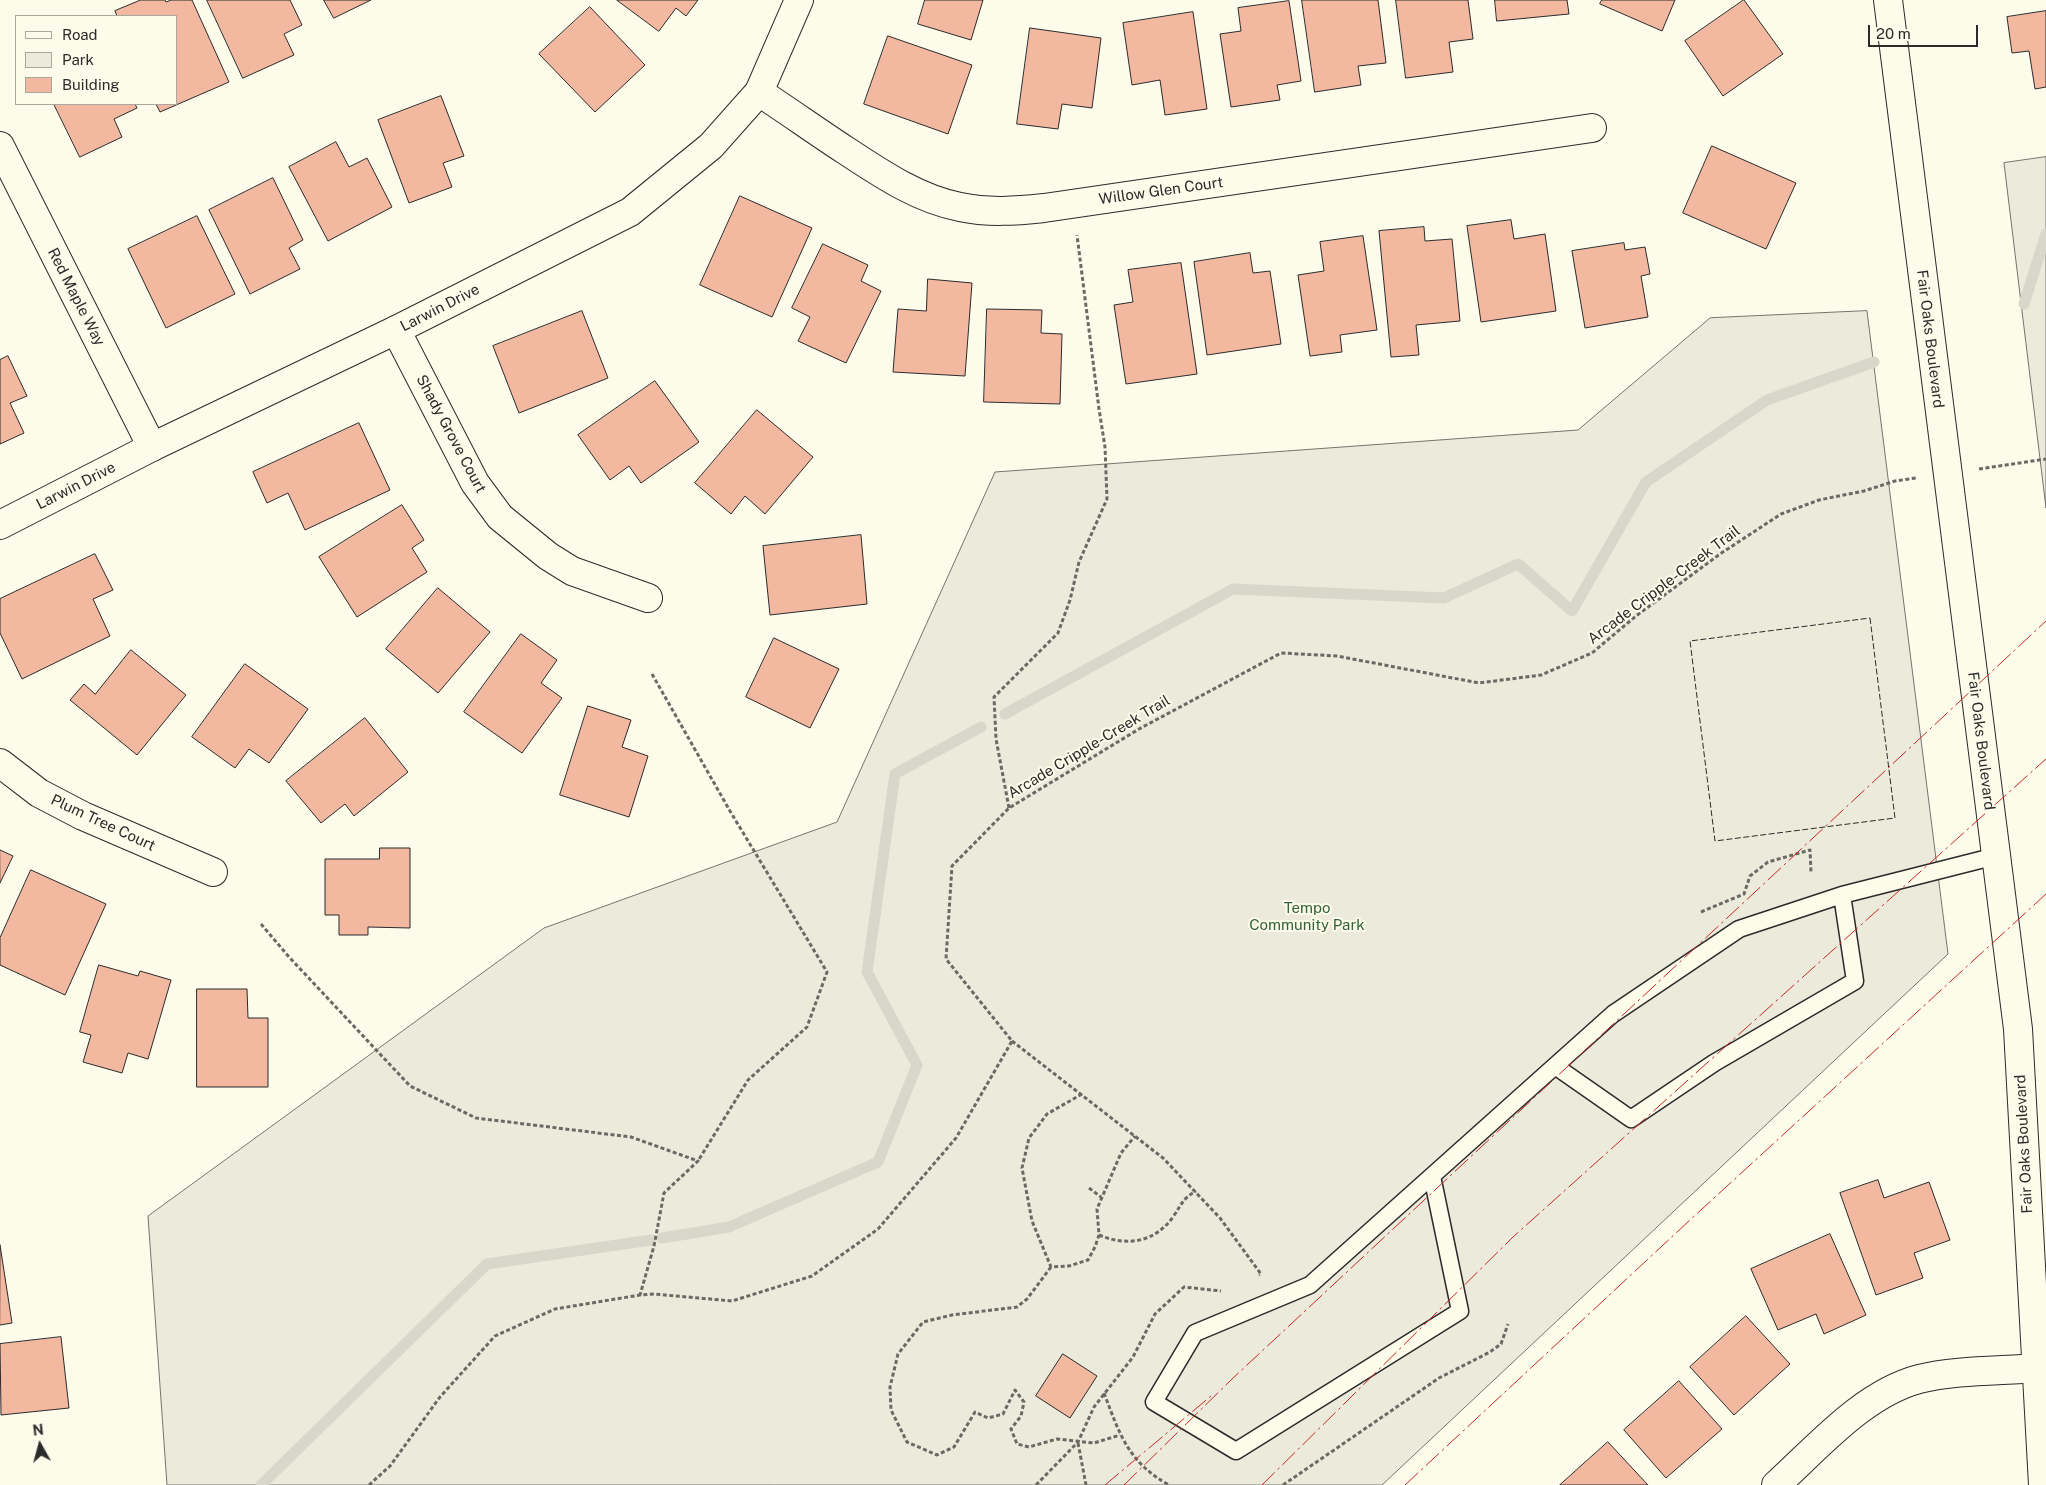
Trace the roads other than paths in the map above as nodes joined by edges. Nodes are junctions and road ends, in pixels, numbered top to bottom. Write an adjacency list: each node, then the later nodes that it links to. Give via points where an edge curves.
1 (799, 0): 3 (street, Larwin Drive)
2 (1888, 0): 11 (street, Fair Oaks Boulevard)
3 (759, 92): 4 (street, Willow Glen Court, via 895,181 927,198 988,210 1044,208); 6 (street, Larwin Drive, via 711,146 630,212)
4 (1592, 128)
5 (0, 146): 7 (street, Red Maple Way)
6 (396, 330): 7 (street, Larwin Drive); 9 (street, Shady Grove Court, via 474,483 500,517 548,556 572,570)
7 (152, 447): 8 (street, Larwin Drive)
8 (0, 525)
9 (648, 598)
10 (0, 762): 12 (street, Plum Tree Court, via 39,794)
11 (1996, 856): 13 (lane); 16 (street, Fair Oaks Boulevard, via 2018,1029)
12 (213, 872)
13 (1842, 895): 14 (lane, via 1739,929 1613,1014); 14 (lane, via 1855,982 1714,1064 1631,1118)
14 (1555, 1066): 15 (lane)
15 (1432, 1176): 15 (lane, via 1310,1285 1195,1333 1154,1402 1236,1451 1460,1311)
16 (2037, 1368): 17 (street, via 1945,1375 1895,1388 1850,1417); 18 (street, Fair Oaks Boulevard)
17 (1776, 1485)
18 (2043, 1485)

